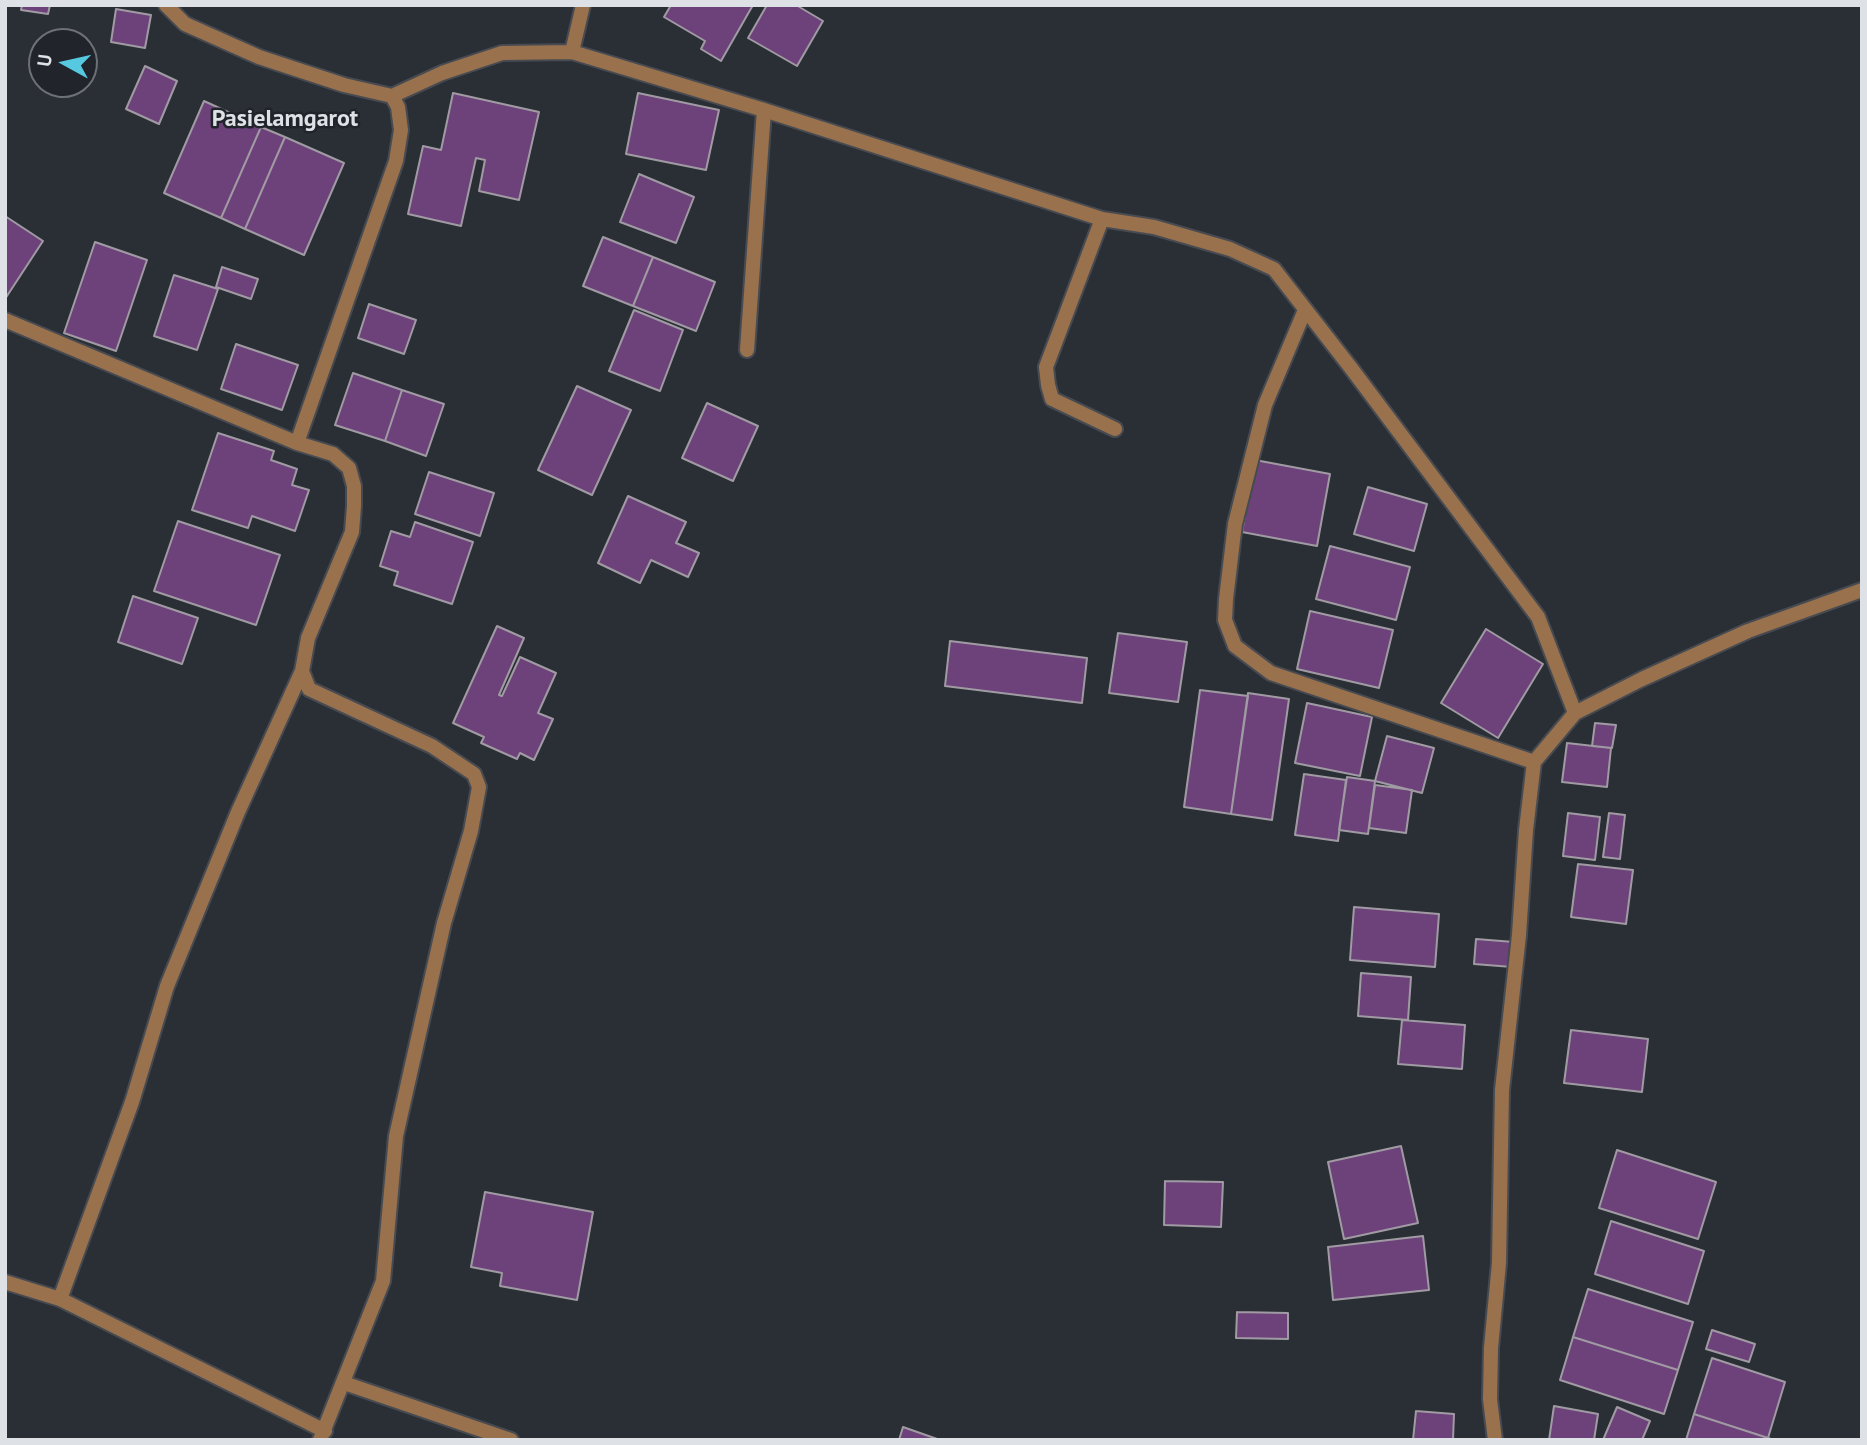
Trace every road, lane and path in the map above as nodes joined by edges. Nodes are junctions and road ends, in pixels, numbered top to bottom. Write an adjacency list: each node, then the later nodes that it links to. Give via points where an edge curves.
1 (166, 5): 4 (street, via 185,24 248,53)
2 (583, 5): 3 (street)
3 (572, 52): 4 (street, via 502,53); 5 (street)
4 (392, 96): 11 (street, via 401,130 396,161)
5 (764, 110): 6 (street); 9 (street)
6 (1101, 219): 7 (street, via 1154,227 1230,249 1273,270); 10 (street, via 1046,366 1052,399)
7 (1305, 310): 14 (street, via 1538,617); 15 (street, via 1265,405 1235,524 1225,620 1235,646 1271,673)
8 (5, 320): 11 (street)
9 (747, 350)
10 (1115, 429)
11 (297, 443): 13 (street, via 333,454 349,468 355,506 352,532 308,638)
12 (1862, 590): 14 (street, via 1748,631)
13 (302, 671): 17 (street, via 167,986 132,1102); 18 (street, via 309,689 432,746 474,774 479,788 396,1136 383,1281)
14 (1575, 713): 15 (street)
15 (1534, 762): 21 (street, via 1502,1090 1499,1263 1491,1348)
16 (5, 1282): 17 (street)
17 (60, 1299): 19 (street)
18 (344, 1383): 19 (street); 20 (street)
19 (322, 1435)
20 (511, 1440)
21 (1495, 1440)

